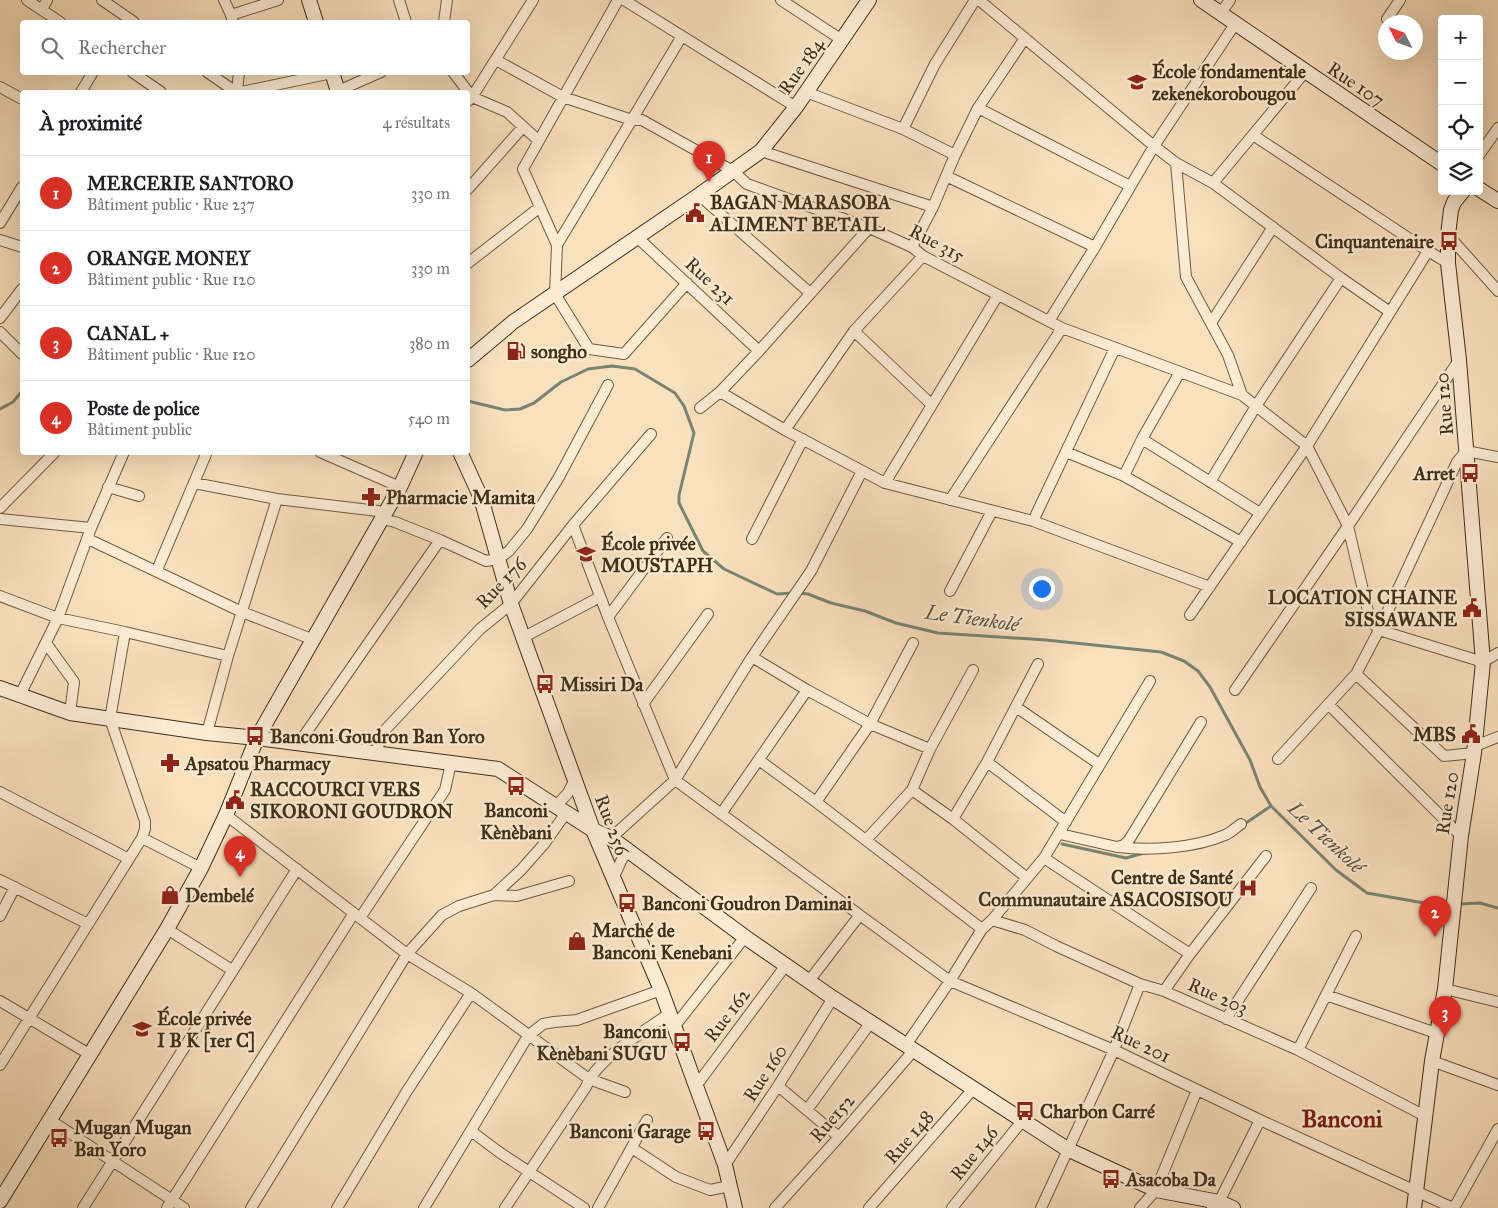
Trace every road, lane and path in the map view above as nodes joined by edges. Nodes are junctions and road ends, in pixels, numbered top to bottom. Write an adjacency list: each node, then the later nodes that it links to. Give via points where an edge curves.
1 (27, 0): 18 (street)
2 (102, 0): 23 (street)
3 (224, 0): 21 (street)
4 (278, 0): 21 (street)
5 (309, 0): 24 (street)
6 (399, 0): 25 (street)
7 (447, 0): 26 (street)
8 (533, 0): 31 (street)
9 (618, 0): 51 (street)
10 (624, 0): 28 (street)
11 (781, 0): 30 (street)
12 (869, 0): 30 (street, Rue 184)
13 (975, 0): 59 (street, via 935,64)
14 (979, 0): 29 (street)
15 (1201, 0): 19 (street, Rue 107)
16 (1230, 0): 19 (street)
17 (1400, 0): 20 (street)
18 (45, 5): 22 (street)
19 (1220, 14): 27 (street, Rue 107)
20 (1390, 15)
21 (232, 19)
22 (58, 20)
23 (131, 20)
24 (315, 20)
25 (405, 20)
26 (444, 20)
27 (1235, 24): 32 (street, Rue 107); 62 (street)
28 (682, 36): 54 (street); 56 (street)
29 (1025, 38): 55 (street); 62 (street)
30 (842, 40): 50 (street, Rue 184)
31 (496, 60): 51 (street, Rue 315); 53 (street)
32 (1305, 72): 60 (street); 66 (street, Rue 107)
33 (91, 75): 42 (street)
34 (136, 75): 43 (street)
35 (212, 75): 44 (street)
36 (239, 75): 45 (street)
37 (322, 75): 46 (street)
38 (333, 75): 47 (street)
39 (375, 75): 48 (street)
40 (456, 75): 49 (street)
41 (0, 87): 52 (street)
42 (82, 90)
43 (158, 90)
44 (235, 90)
45 (238, 90)
46 (248, 90)
47 (337, 90)
48 (342, 90)
49 (465, 90)
50 (806, 92): 54 (street, Rue 184); 59 (street)
51 (564, 97): 56 (street, Rue 315); 61 (street)
52 (20, 98)
53 (470, 99): 57 (street, via 507,112)
54 (796, 107): 64 (street, Rue 184)
55 (978, 108): 65 (street); 71 (street)
56 (632, 120): 68 (street, Rue 315, via 642,120); 87 (street)
57 (523, 127): 61 (street); 72 (street)
58 (1498, 128): 63 (street)
59 (903, 130): 65 (street)
60 (1253, 135): 70 (street); 90 (street)
61 (539, 141): 78 (street, via 523,169)
62 (1154, 146): 67 (street); 71 (street)
63 (1483, 150)
64 (761, 151): 68 (street, Rue 184); 79 (street)
65 (955, 155): 69 (street)
66 (1438, 161)
67 (1176, 163): 70 (street); 104 (street, via 1186,277)
68 (733, 171): 75 (street, Rue 184); 82 (street, Rue 315, via 747,184)
69 (946, 176): 79 (street); 88 (street)
70 (1213, 183): 81 (street)
71 (1130, 186): 88 (street)
72 (470, 187)
73 (1483, 192): 77 (street)
74 (20, 193): 80 (street)
75 (699, 195): 84 (street, Rue 184); 98 (street)
76 (1460, 195): 83 (street, via 1454,202)
77 (1498, 201)
78 (540, 207): 87 (street); 92 (street)
79 (933, 207): 89 (street)
80 (0, 223)
81 (1273, 227): 94 (street); 104 (street)
82 (869, 228): 89 (street, Rue 315); 98 (street)
83 (1448, 228): 93 (street, Rue 120); 96 (street)
84 (638, 238): 95 (street, Rue 231); 99 (street, Rue 184)
85 (0, 240): 86 (street)
86 (20, 245)
87 (557, 245): 99 (street)
88 (1095, 247): 103 (street)
89 (912, 248): 91 (street, Rue 315)
90 (1428, 251): 93 (street); 101 (street)
91 (923, 256): 100 (street, Rue 315); 107 (street)
92 (470, 261)
93 (1448, 263): 112 (street, Rue 120)
94 (1341, 278): 101 (street); 118 (street)
95 (687, 283): 99 (street, via 624,354 589,349); 109 (street, Rue 231)
96 (1498, 291)
97 (20, 293): 102 (street)
98 (810, 293): 109 (street)
99 (555, 294): 111 (street, Rue 184, via 513,322)
100 (998, 295): 103 (street, Rue 315); 117 (street)
101 (1390, 312): 124 (street)
102 (0, 318)
103 (1049, 321): 105 (street, Rue 315)
104 (1210, 323): 116 (street, via 1228,355)
105 (1062, 328): 108 (street, Rue 315); 143 (street)
106 (0, 332): 110 (street)
107 (854, 332): 117 (street); 120 (street)
108 (1115, 348): 113 (street, Rue 315); 126 (street)
109 (759, 351): 115 (street)
110 (20, 352)
111 (470, 358)
112 (1459, 360): 125 (street, Rue 120); 151 (street)
113 (1180, 372): 116 (street, Rue 315); 123 (street)
114 (608, 385): 158 (street, via 527,529)
115 (720, 392): 119 (street); 120 (street)
116 (1242, 396): 118 (street, Rue 315)
117 (932, 405): 138 (street)
118 (1256, 406): 124 (street, Rue 315); 137 (street)
119 (700, 408)
120 (784, 430): 122 (street)
121 (651, 434): 150 (street, Rue 176)
122 (803, 439): 134 (street); 156 (street)
123 (1142, 439): 135 (street); 137 (street)
124 (1307, 446): 146 (street); 151 (street)
125 (1466, 451): 133 (street); 170 (street, via 1457,462); 179 (street, Rue 120)
126 (1066, 452): 135 (street); 149 (street)
127 (52, 455): 144 (street)
128 (123, 455): 140 (street)
129 (206, 455): 136 (street)
130 (327, 455): 139 (street)
131 (415, 455): 139 (street)
132 (461, 455): 158 (street, Rue 256, via 481,498)
133 (1497, 455)
134 (862, 471): 138 (street); 178 (street, via 811,572)
135 (1124, 476): 157 (street)
136 (194, 482): 142 (street); 159 (street)
137 (1210, 482): 146 (street)
138 (885, 483): 143 (street)
139 (400, 487): 147 (street)
140 (108, 488): 141 (street); 152 (street)
141 (139, 496)
142 (276, 499): 147 (street); 165 (street)
143 (950, 500): 145 (street)
144 (0, 508)
145 (992, 511): 149 (street); 161 (street)
146 (1260, 513): 157 (street)
147 (384, 515): 155 (street); 173 (street)
148 (0, 519): 152 (street)
149 (1033, 521): 160 (street)
150 (573, 525): 163 (street); 164 (street, Rue 176)
151 (1348, 526): 170 (street, via 1370,620); 186 (street)
152 (91, 528): 154 (street)
153 (667, 538): 168 (street)
154 (88, 539): 159 (street); 169 (street)
155 (440, 540): 158 (street, via 486,561); 198 (street)
156 (752, 540)
157 (1241, 542): 160 (street)
158 (498, 559): 164 (street, Rue 256)
159 (157, 570): 165 (street)
160 (1210, 587): 167 (street)
161 (950, 591)
162 (0, 596): 169 (street)
163 (600, 597): 168 (street); 172 (street)
164 (511, 604): 172 (street, Rue 256); 201 (street, Rue 176, via 480,630 385,730)
165 (242, 612): 173 (street); 177 (street)
166 (708, 614): 188 (street)
167 (1190, 615)
168 (608, 617): 188 (street)
169 (58, 618): 171 (street); 174 (street)
170 (1379, 630): 179 (street); 182 (street)
171 (125, 632): 177 (street); 192 (street)
172 (524, 637): 207 (street, Rue 256)
173 (314, 640): 197 (street)
174 (46, 642): 187 (street); 191 (street, via 74,682)
175 (913, 642): 194 (street)
176 (1498, 653): 179 (street)
177 (228, 656): 195 (street)
178 (752, 657): 185 (street); 208 (street)
179 (1482, 662): 200 (street, Rue 120)
180 (1038, 664): 190 (street)
181 (973, 670): 199 (street)
182 (1356, 674): 189 (street); 200 (street, via 1444,756)
183 (1150, 681): 206 (street, Rue152)
184 (1, 690): 187 (street)
185 (806, 690): 194 (street); 203 (street)
186 (1235, 690)
187 (20, 695): 191 (street)
188 (643, 704): 208 (street)
189 (1329, 705): 202 (street); 220 (street)
190 (1016, 707): 204 (street); 206 (street)
191 (70, 713): 192 (street)
192 (110, 719): 195 (street); 221 (street, via 145,821)
193 (1201, 722): 224 (street, via 1129,840)
194 (870, 724): 199 (street); 211 (street)
195 (207, 733): 197 (street)
196 (1498, 737): 200 (street)
197 (257, 738): 198 (street); 214 (street)
198 (299, 743): 201 (street)
199 (930, 749): 209 (street)
200 (1474, 750): 220 (street, Rue 120)
201 (375, 753): 205 (street)
202 (1278, 759)
203 (759, 760): 211 (street); 213 (street)
204 (987, 762): 215 (street); 216 (street)
205 (451, 763): 212 (street, via 498,769); 239 (street, via 445,790)
206 (1100, 764): 216 (street, Rue152)
207 (575, 779): 212 (street); 218 (street, Rue 256)
208 (674, 780): 213 (street, Rue 201); 222 (street)
209 (912, 790): 215 (street); 223 (street)
210 (0, 792): 228 (street)
211 (816, 802): 223 (street)
212 (561, 810): 218 (street); 237 (street, via 544,844)
213 (721, 814): 240 (street, Rue 201)
214 (226, 815): 229 (street); 230 (street)
215 (953, 819): 231 (street)
216 (1066, 822): 219 (street, Rue152)
217 (1241, 824): 224 (street, via 1227,835 1180,846 1140,850)
218 (593, 830): 222 (street); 232 (street, Rue 256)
219 (1060, 834): 224 (street); 227 (street, Rue152)
220 (1460, 836): 254 (street, Rue 120)
221 (142, 838): 228 (street); 229 (street)
222 (611, 838): 225 (street)
223 (866, 840): 244 (street)
224 (1117, 847)
225 (628, 850): 232 (street); 245 (street)
226 (1266, 856): 248 (street)
227 (1044, 858): 231 (street, Rue152); 248 (street)
228 (129, 859): 242 (street)
229 (201, 868): 243 (street)
230 (297, 869): 239 (street); 250 (street)
231 (1027, 878): 241 (street, Rue152)
232 (613, 879): 255 (street, Rue 256)
233 (0, 880): 235 (street)
234 (568, 882): 237 (street, via 517,896)
235 (15, 887): 238 (street); 242 (street)
236 (1312, 888): 264 (street)
237 (494, 895): 247 (street, via 442,915)
238 (0, 916)
239 (357, 916): 247 (street); 300 (street)
240 (859, 916): 251 (street); 252 (street, Rue 201)
241 (992, 920): 244 (street, Rue152); 253 (street, Rue 203, via 1025,930)
242 (88, 924): 263 (street)
243 (167, 929): 250 (street); 272 (street)
244 (982, 929): 252 (street, Rue152)
245 (745, 936): 249 (street); 266 (street)
246 (1356, 936): 258 (street)
247 (407, 954): 257 (street); 304 (street)
248 (1190, 954): 256 (street)
249 (786, 965): 251 (street); 277 (street, Rue 162)
250 (232, 970): 293 (street)
251 (809, 981): 259 (street)
252 (950, 981): 269 (street, Rue152); 270 (street, Rue 201)
253 (1140, 984): 256 (street, Rue 203); 270 (street)
254 (1445, 988): 261 (street); 267 (street, Rue 120)
255 (661, 990): 262 (street, Rue 256); 268 (street, via 577,1020 543,1024)
256 (1164, 991): 264 (street, Rue 203)
257 (471, 993): 268 (street); 305 (street)
258 (1326, 995): 267 (street); 271 (street)
259 (833, 998): 265 (street); 278 (street, Rue 160)
260 (0, 1000): 263 (street)
261 (1498, 1002)
262 (670, 1013): 266 (street, Rue 256); 275 (street, via 611,1055)
263 (29, 1019): 272 (street); 274 (street)
264 (1226, 1020): 271 (street, Rue 203)
265 (871, 1022): 269 (street); 282 (street)
266 (674, 1027): 277 (street, Rue 256)
267 (1436, 1033): 273 (street, Rue 120)
268 (528, 1036): 275 (street); 289 (street)
269 (910, 1047): 279 (street); 290 (street, Rue152)
270 (1114, 1050): 280 (street, Rue 201); 292 (street)
271 (1298, 1050): 283 (street, Rue 203)
272 (89, 1054): 284 (street)
273 (1432, 1061): 276 (street); 283 (street, Rue 120)
274 (0, 1065)
275 (589, 1079): 281 (street); 295 (street)
276 (1498, 1085)
277 (696, 1086): 294 (street, Rue 256)
278 (778, 1086): 282 (street); 294 (street, Rue 160)
279 (974, 1088): 286 (street); 312 (street, Rue 148)
280 (1197, 1090): 287 (street, Rue 201); 297 (street)
281 (625, 1092)
282 (807, 1110): 290 (street)
283 (1425, 1116): 298 (street, Rue 120)
284 (50, 1120): 293 (street); 299 (street)
285 (647, 1120): 291 (street)
286 (1022, 1120): 292 (street); 313 (street, Rue 146)
287 (1260, 1120): 298 (street, Rue 201); 301 (street)
288 (1498, 1129): 318 (street)
289 (471, 1131): 295 (street); 306 (street)
290 (839, 1137): 311 (street, Rue152)
291 (632, 1148): 296 (street, via 676,1177 710,1190); 309 (street)
292 (1067, 1149): 297 (street); 314 (street)
293 (112, 1161): 300 (street); 302 (street)
294 (725, 1165): 296 (street, Rue 256)
295 (530, 1173): 307 (street); 308 (street)
296 (730, 1186): 310 (street, Rue 256)
297 (1156, 1190): 301 (street); 315 (street)
298 (1416, 1192): 317 (street, Rue 120); 318 (street, Rue 201)
299 (0, 1200)
300 (170, 1204): 303 (street)
301 (1216, 1205): 316 (street)
302 (83, 1208)
303 (184, 1208)
304 (251, 1208)
305 (337, 1208)
306 (424, 1208)
307 (505, 1208)
308 (584, 1208)
309 (598, 1208)
310 (736, 1208)
311 (775, 1208)
312 (869, 1208)
313 (952, 1208)
314 (1041, 1208)
315 (1140, 1208)
316 (1233, 1208)
317 (1414, 1208)
318 (1454, 1208)

